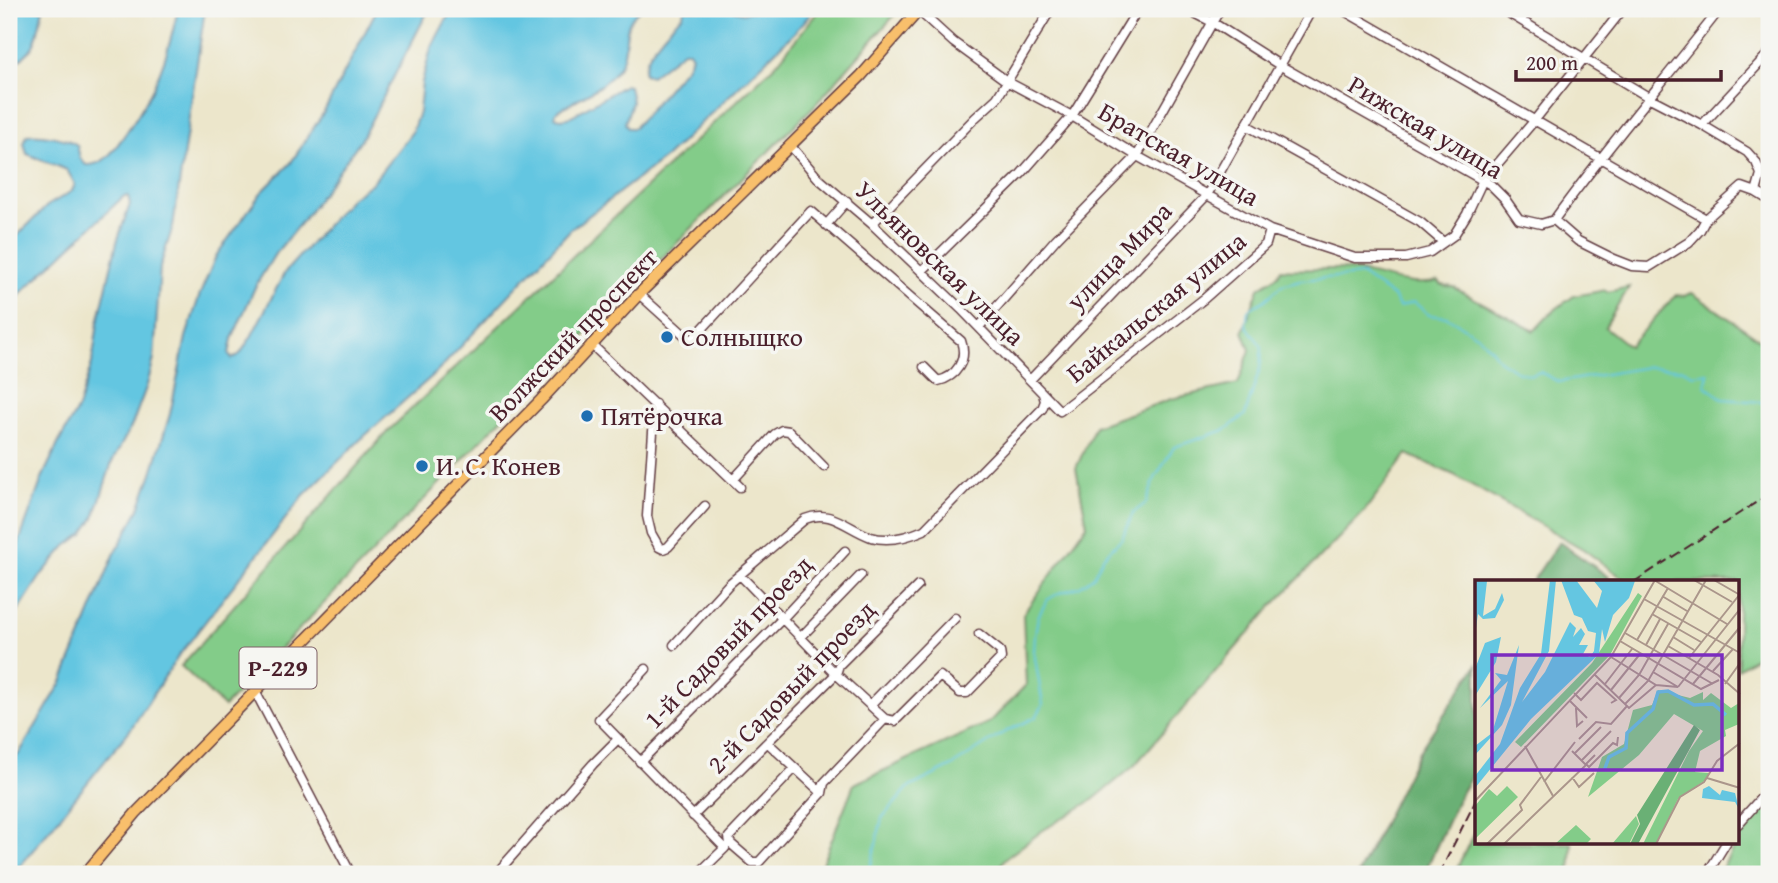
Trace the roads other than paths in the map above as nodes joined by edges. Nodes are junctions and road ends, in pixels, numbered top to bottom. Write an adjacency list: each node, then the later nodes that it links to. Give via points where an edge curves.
1 (1051, 9): 17 (street)
2 (1138, 9): 19 (street)
3 (1187, 9): 13 (street, Рижская улица)
4 (1220, 9): 13 (street)
5 (1312, 9): 16 (street, улица Мира)
6 (1341, 9): 20 (street)
7 (1502, 9): 12 (street)
8 (1529, 9): 12 (street)
9 (1623, 9): 15 (street)
10 (1720, 9): 18 (street)
11 (920, 10): 17 (street, Братская улица, via 953,42); 23 (main road, Волжский проспект / Р-229)
12 (1521, 20): 15 (street)
13 (1212, 22): 16 (street, Рижская улица); 24 (street)
14 (1769, 53): 22 (street)
15 (1585, 58): 18 (street); 20 (street)
16 (1281, 66): 21 (street, улица Мира); 26 (street, Рижская улица)
17 (1008, 82): 19 (street, Братская улица); 33 (street)
18 (1650, 98): 22 (street); 25 (street)
19 (1072, 116): 24 (street, Братская улица); 37 (street, via 1021,174)
20 (1534, 121): 25 (street); 26 (street)
21 (1246, 125): 28 (street, улица Мира); 36 (street, via 1419,222)
22 (1702, 125): 27 (street, via 1756,162 1761,174)
23 (790, 145): 30 (street, Ульяновская улица, via 818,178); 38 (main road, Волжский проспект / Р-229)
24 (1137, 156): 28 (street, Братская улица); 39 (street)
25 (1599, 158): 31 (street); 32 (street)
26 (1482, 182): 32 (street, Рижская улица, via 1505,199 1519,219 1541,224); 36 (street, via 1454,235)
27 (1756, 192): 29 (street); 31 (street, via 1742,187)
28 (1207, 195): 35 (street, Братская улица); 42 (street, улица Мира)
29 (1769, 200)
30 (847, 201): 33 (street, Ульяновская улица); 34 (street)
31 (1706, 219): 32 (street, via 1689,242 1649,267 1614,259 1578,241)
32 (1553, 220)
33 (872, 224): 37 (street, Ульяновская улица)
34 (826, 225): 38 (street, via 811,211 691,341); 41 (street, via 961,341 964,357 946,379 938,381)
35 (1270, 230): 36 (street, Братская улица, via 1355,258 1416,257); 45 (street, Байкальская улица, via 1266,244 1205,298)
36 (1441, 241)
37 (922, 271): 39 (street, Ульяновская улица)
38 (639, 294): 40 (main road, Волжский проспект / Р-229)
39 (979, 327): 42 (street, Ульяновская улица)
40 (591, 344): 44 (street); 61 (main road, Волжский проспект / Р-229)
41 (924, 367)
42 (1030, 380): 43 (street, Ульяновская улица)
43 (1042, 392): 45 (street, Ульяновская улица); 51 (street, via 1042,409 924,530 906,538 873,538 837,519 812,516)
44 (655, 404): 47 (street); 49 (street, via 647,516 659,547 668,547)
45 (1060, 411)
46 (824, 467): 47 (street, via 789,431 782,430)
47 (733, 480): 48 (street)
48 (740, 487)
49 (705, 506)
50 (845, 551): 54 (street, 1-й Садовый проезд)
51 (740, 575): 54 (street); 58 (street)
52 (861, 575): 57 (street)
53 (918, 586): 60 (street, 2-й Садовый проезд, via 839,665)
54 (783, 618): 57 (street); 66 (street, 1-й Садовый проезд)
55 (955, 618): 62 (street)
56 (979, 634): 63 (street, via 1000,651 1001,658 967,693 960,693 940,676 895,721)
57 (801, 637): 60 (street)
58 (674, 645)
59 (646, 669): 64 (street, via 599,719)
60 (836, 674): 62 (street); 65 (street, 2-й Садовый проезд)
61 (255, 691): 73 (main road, Волжский проспект / Р-229, via 136,813); 74 (street)
62 (870, 705): 63 (street)
63 (885, 719): 69 (street, via 824,783)
64 (618, 739): 66 (street); 75 (street)
65 (768, 743): 67 (street); 70 (street, 2-й Садовый проезд)
66 (640, 762): 70 (street)
67 (795, 768): 69 (street); 69 (street, via 729,837 730,843 752,862 759,862)
68 (1769, 789): 71 (street)
69 (822, 793)
70 (693, 816): 76 (street, via 725,848)
71 (1740, 822)
72 (1725, 844): 77 (street)
73 (85, 874)
74 (351, 874)
75 (496, 874)
76 (698, 874)
77 (1707, 874)

